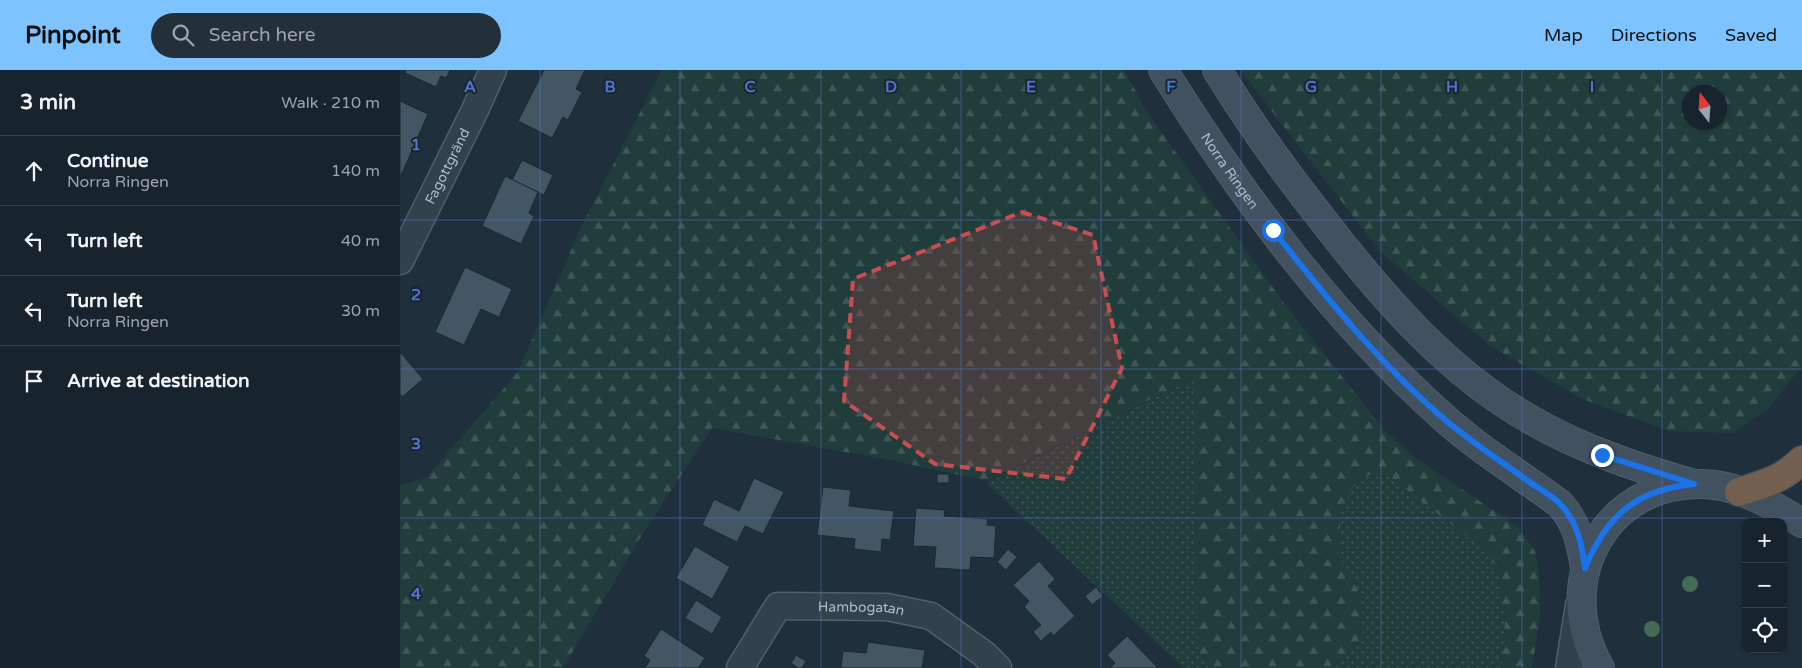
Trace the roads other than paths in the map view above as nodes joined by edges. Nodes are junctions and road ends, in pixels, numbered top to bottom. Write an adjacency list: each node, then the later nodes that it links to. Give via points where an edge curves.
1 (493, 70): 4 (street, Fagottgränd)
2 (1162, 70): 9 (main road, Norra Ringen, via 1238,184 1316,284 1360,334 1442,417 1564,508 1581,541)
3 (1217, 70): 6 (main road, via 1260,136 1339,241 1407,320 1462,371 1500,400 1564,438 1617,460)
4 (400, 260)
5 (1802, 460): 7 (highway, via 1776,479)
6 (1694, 484): 7 (main road, via 1716,485); 9 (main road, via 1658,490 1624,510 1604,531)
7 (1739, 492): 8 (main road, via 1761,500)
8 (1802, 523)
9 (1585, 568): 10 (main road)
10 (1580, 599): 13 (street); 14 (main road, via 1585,635)
11 (740, 668): 12 (street, Hambogatan, via 778,606 887,607 931,616)
12 (998, 668)
13 (1569, 668)
14 (1600, 668)

